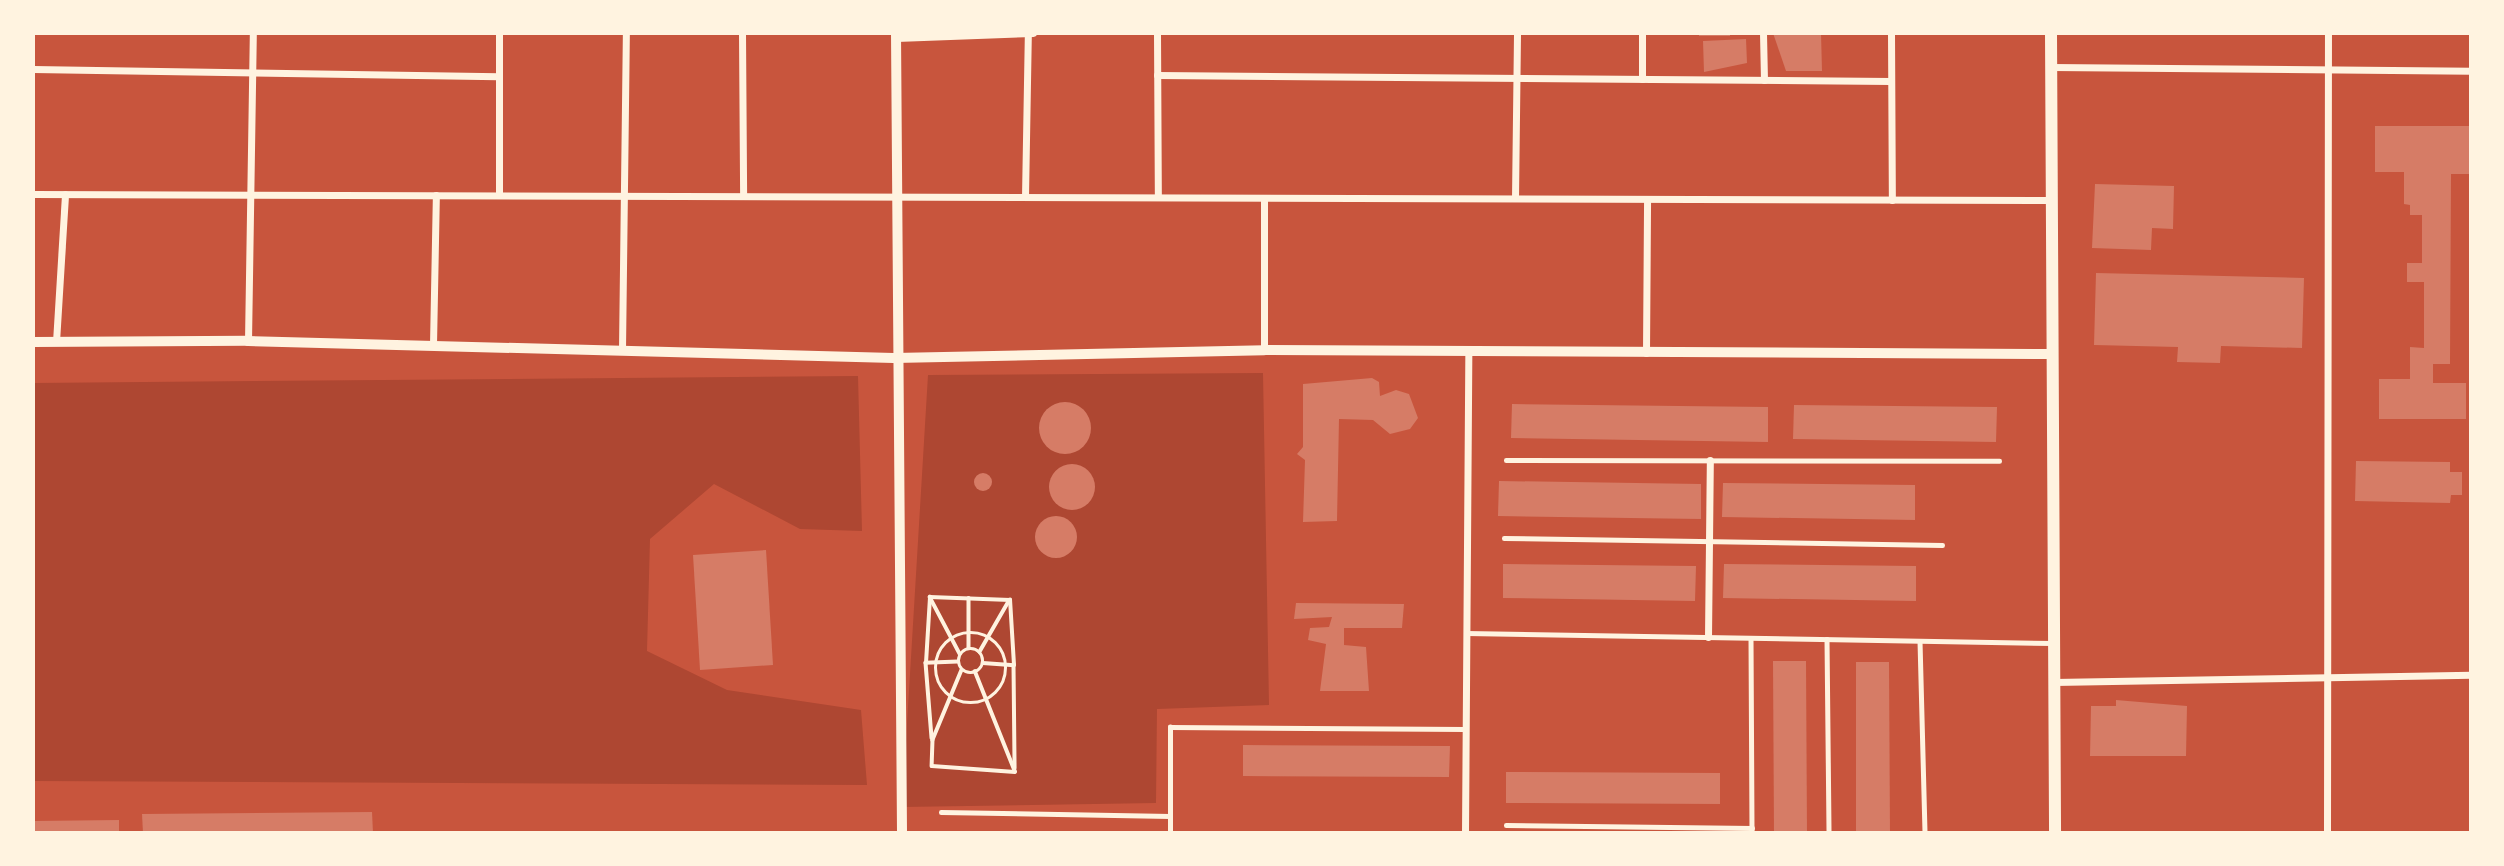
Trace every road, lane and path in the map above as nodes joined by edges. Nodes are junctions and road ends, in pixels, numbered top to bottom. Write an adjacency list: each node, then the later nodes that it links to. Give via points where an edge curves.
1 (253, 33): 19 (street)
2 (499, 33): 21 (street)
3 (626, 33): 31 (street)
4 (743, 33): 32 (street)
5 (1028, 33): 6 (street); 14 (street); 34 (street)
6 (1033, 33)
7 (1157, 33): 20 (street)
8 (1517, 33): 22 (street)
9 (1642, 33): 23 (street)
10 (1763, 33): 24 (street)
11 (1891, 33): 25 (street)
12 (2051, 33): 15 (main road)
13 (2328, 33): 17 (street)
14 (896, 35): 33 (street)
15 (2051, 67): 17 (street); 40 (main road)
16 (33, 69): 19 (street)
17 (2328, 71): 18 (street); 81 (street)
18 (2471, 71)
19 (251, 72): 21 (street); 28 (street)
20 (1157, 75): 22 (street); 35 (street)
21 (498, 76): 30 (street)
22 (1517, 78): 23 (street); 37 (street)
23 (1642, 79): 24 (street)
24 (1764, 80): 25 (street)
25 (1891, 80): 39 (street)
26 (33, 194): 27 (street)
27 (65, 194): 28 (street); 43 (street)
28 (251, 194): 29 (street); 41 (street)
29 (436, 195): 30 (street); 44 (street)
30 (499, 195): 31 (street)
31 (624, 196): 32 (street); 45 (street)
32 (743, 196): 33 (street)
33 (897, 196): 34 (street); 50 (street)
34 (1025, 197): 35 (street)
35 (1158, 197): 36 (street)
36 (1264, 198): 37 (street); 46 (street)
37 (1516, 198): 38 (street)
38 (1647, 199): 39 (street); 48 (street)
39 (1892, 200): 40 (street)
40 (2052, 200): 49 (main road)
41 (248, 341): 43 (street); 44 (street)
42 (33, 342): 43 (street)
43 (56, 342)
44 (433, 345): 45 (street)
45 (622, 350): 50 (street)
46 (1264, 350): 47 (street); 50 (street)
47 (1468, 352): 48 (street); 61 (street)
48 (1646, 353): 49 (street)
49 (2051, 354): 68 (main road)
50 (894, 358): 92 (street)
51 (1506, 460): 52 (lane)
52 (1710, 460): 53 (lane); 55 (street)
53 (1999, 461)
54 (1504, 538): 55 (lane)
55 (1709, 541): 56 (lane); 62 (street)
56 (1942, 545)
57 (930, 597): 58 (path); 63 (path); 74 (path)
58 (969, 598): 59 (path); 60 (path)
59 (1010, 600): 64 (path); 77 (path)
60 (970, 633): 63 (path); 64 (path); 69 (path)
61 (1466, 634): 62 (lane); 85 (street)
62 (1708, 637): 65 (lane)
63 (952, 638): 71 (path); 72 (path)
64 (989, 638): 70 (path); 76 (path)
65 (1751, 638): 66 (lane); 91 (lane)
66 (1827, 639): 67 (lane); 95 (lane)
67 (1920, 641): 68 (lane); 96 (lane)
68 (2054, 643): 82 (main road)
69 (969, 648): 70 (path); 71 (path)
70 (980, 652): 75 (path)
71 (960, 654): 73 (path)
72 (936, 662): 73 (path); 74 (path); 83 (path, via 938,682)
73 (958, 662): 78 (path)
74 (926, 663): 86 (path)
75 (983, 663): 76 (path); 79 (path)
76 (1006, 663): 77 (path); 84 (path, via 1001,685)
77 (1014, 665): 87 (path)
78 (962, 670): 79 (path); 83 (path)
79 (975, 672): 84 (path)
80 (2471, 675): 81 (street)
81 (2326, 677): 82 (street); 98 (street)
82 (2054, 682): 97 (main road)
83 (951, 697): 84 (path); 86 (path)
84 (985, 700): 87 (path)
85 (1466, 729): 89 (lane, via 1170,727); 94 (street)
86 (933, 740): 87 (path, via 932,766)
87 (1015, 772)
88 (941, 812): 89 (lane)
89 (1170, 816): 93 (lane)
90 (1506, 825): 91 (lane)
91 (1752, 830)
92 (902, 833)
93 (1170, 833)
94 (1465, 833)
95 (1829, 833)
96 (1925, 833)
97 (2055, 833)
98 (2327, 833)

